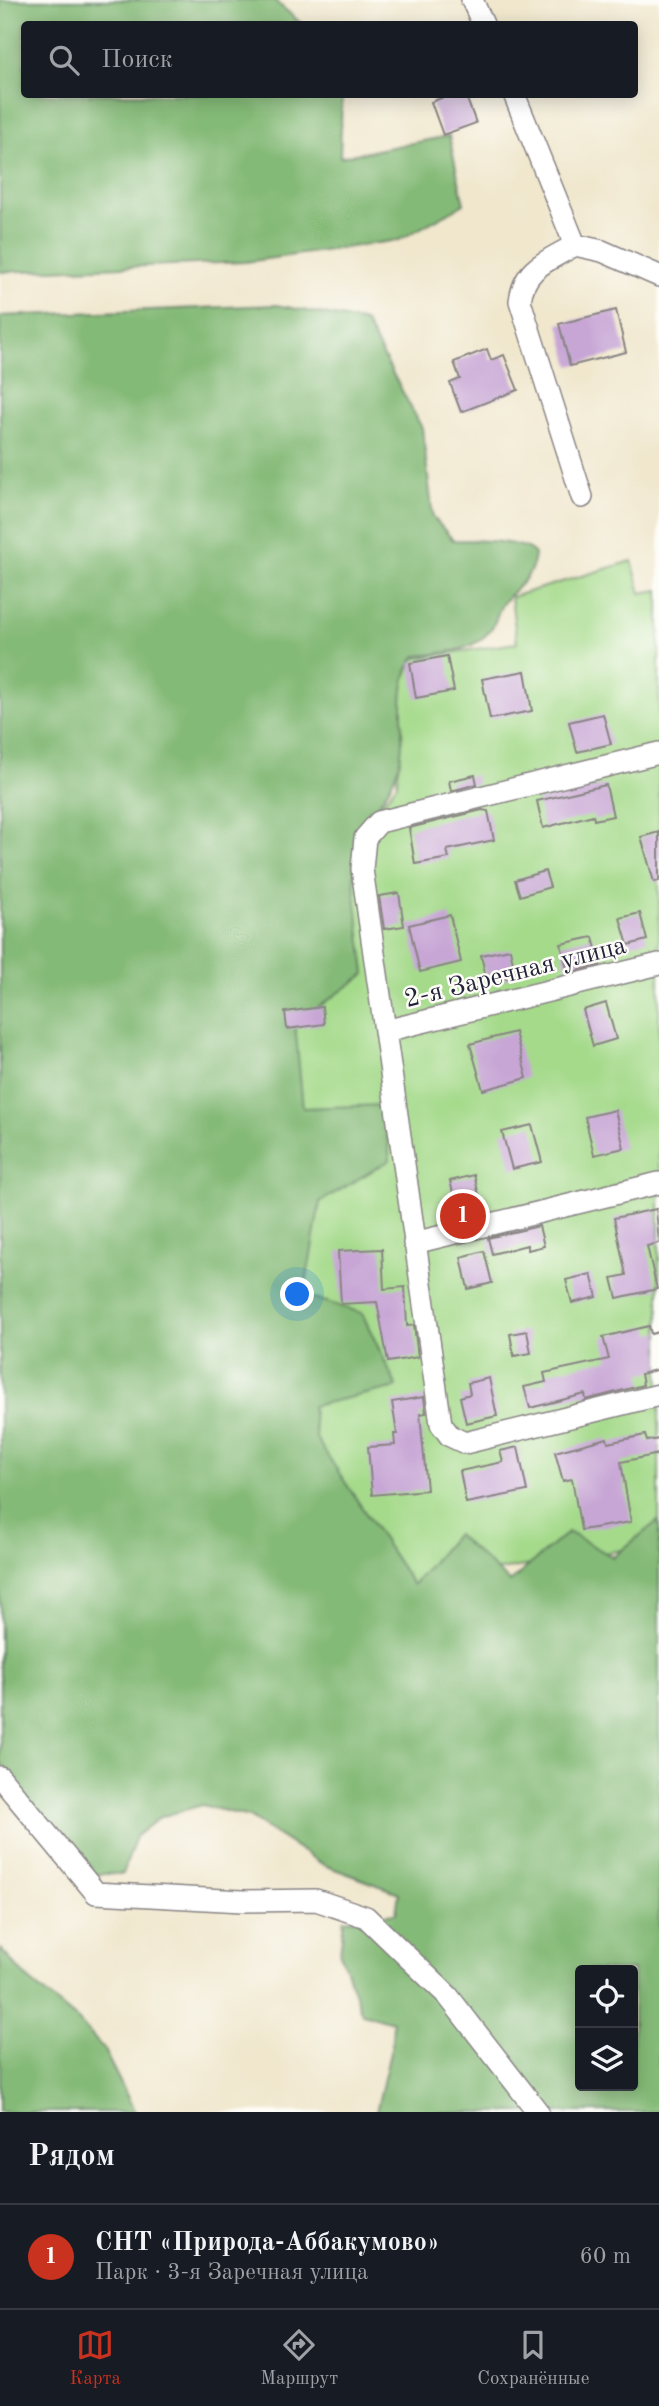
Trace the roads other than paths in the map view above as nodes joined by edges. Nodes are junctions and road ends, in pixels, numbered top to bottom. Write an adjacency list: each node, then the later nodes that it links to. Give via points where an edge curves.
1 (472, 0): 2 (street)
2 (482, 21)
3 (516, 98): 4 (street)
4 (575, 245): 5 (street, via 602,251); 6 (street, via 531,272 522,283 520,301)
5 (659, 276)
6 (582, 497)
7 (659, 753): 9 (street, via 379,822 365,838 364,881)
8 (659, 964): 9 (street, 2-я Заречная улица)
9 (384, 1031): 11 (street)
10 (659, 1183): 11 (street)
11 (414, 1243): 12 (street, via 441,1424 450,1436 465,1443)
12 (659, 1395)
13 (0, 1777): 14 (street, via 96,1893 316,1900 366,1917 448,1996)
14 (538, 2112)

